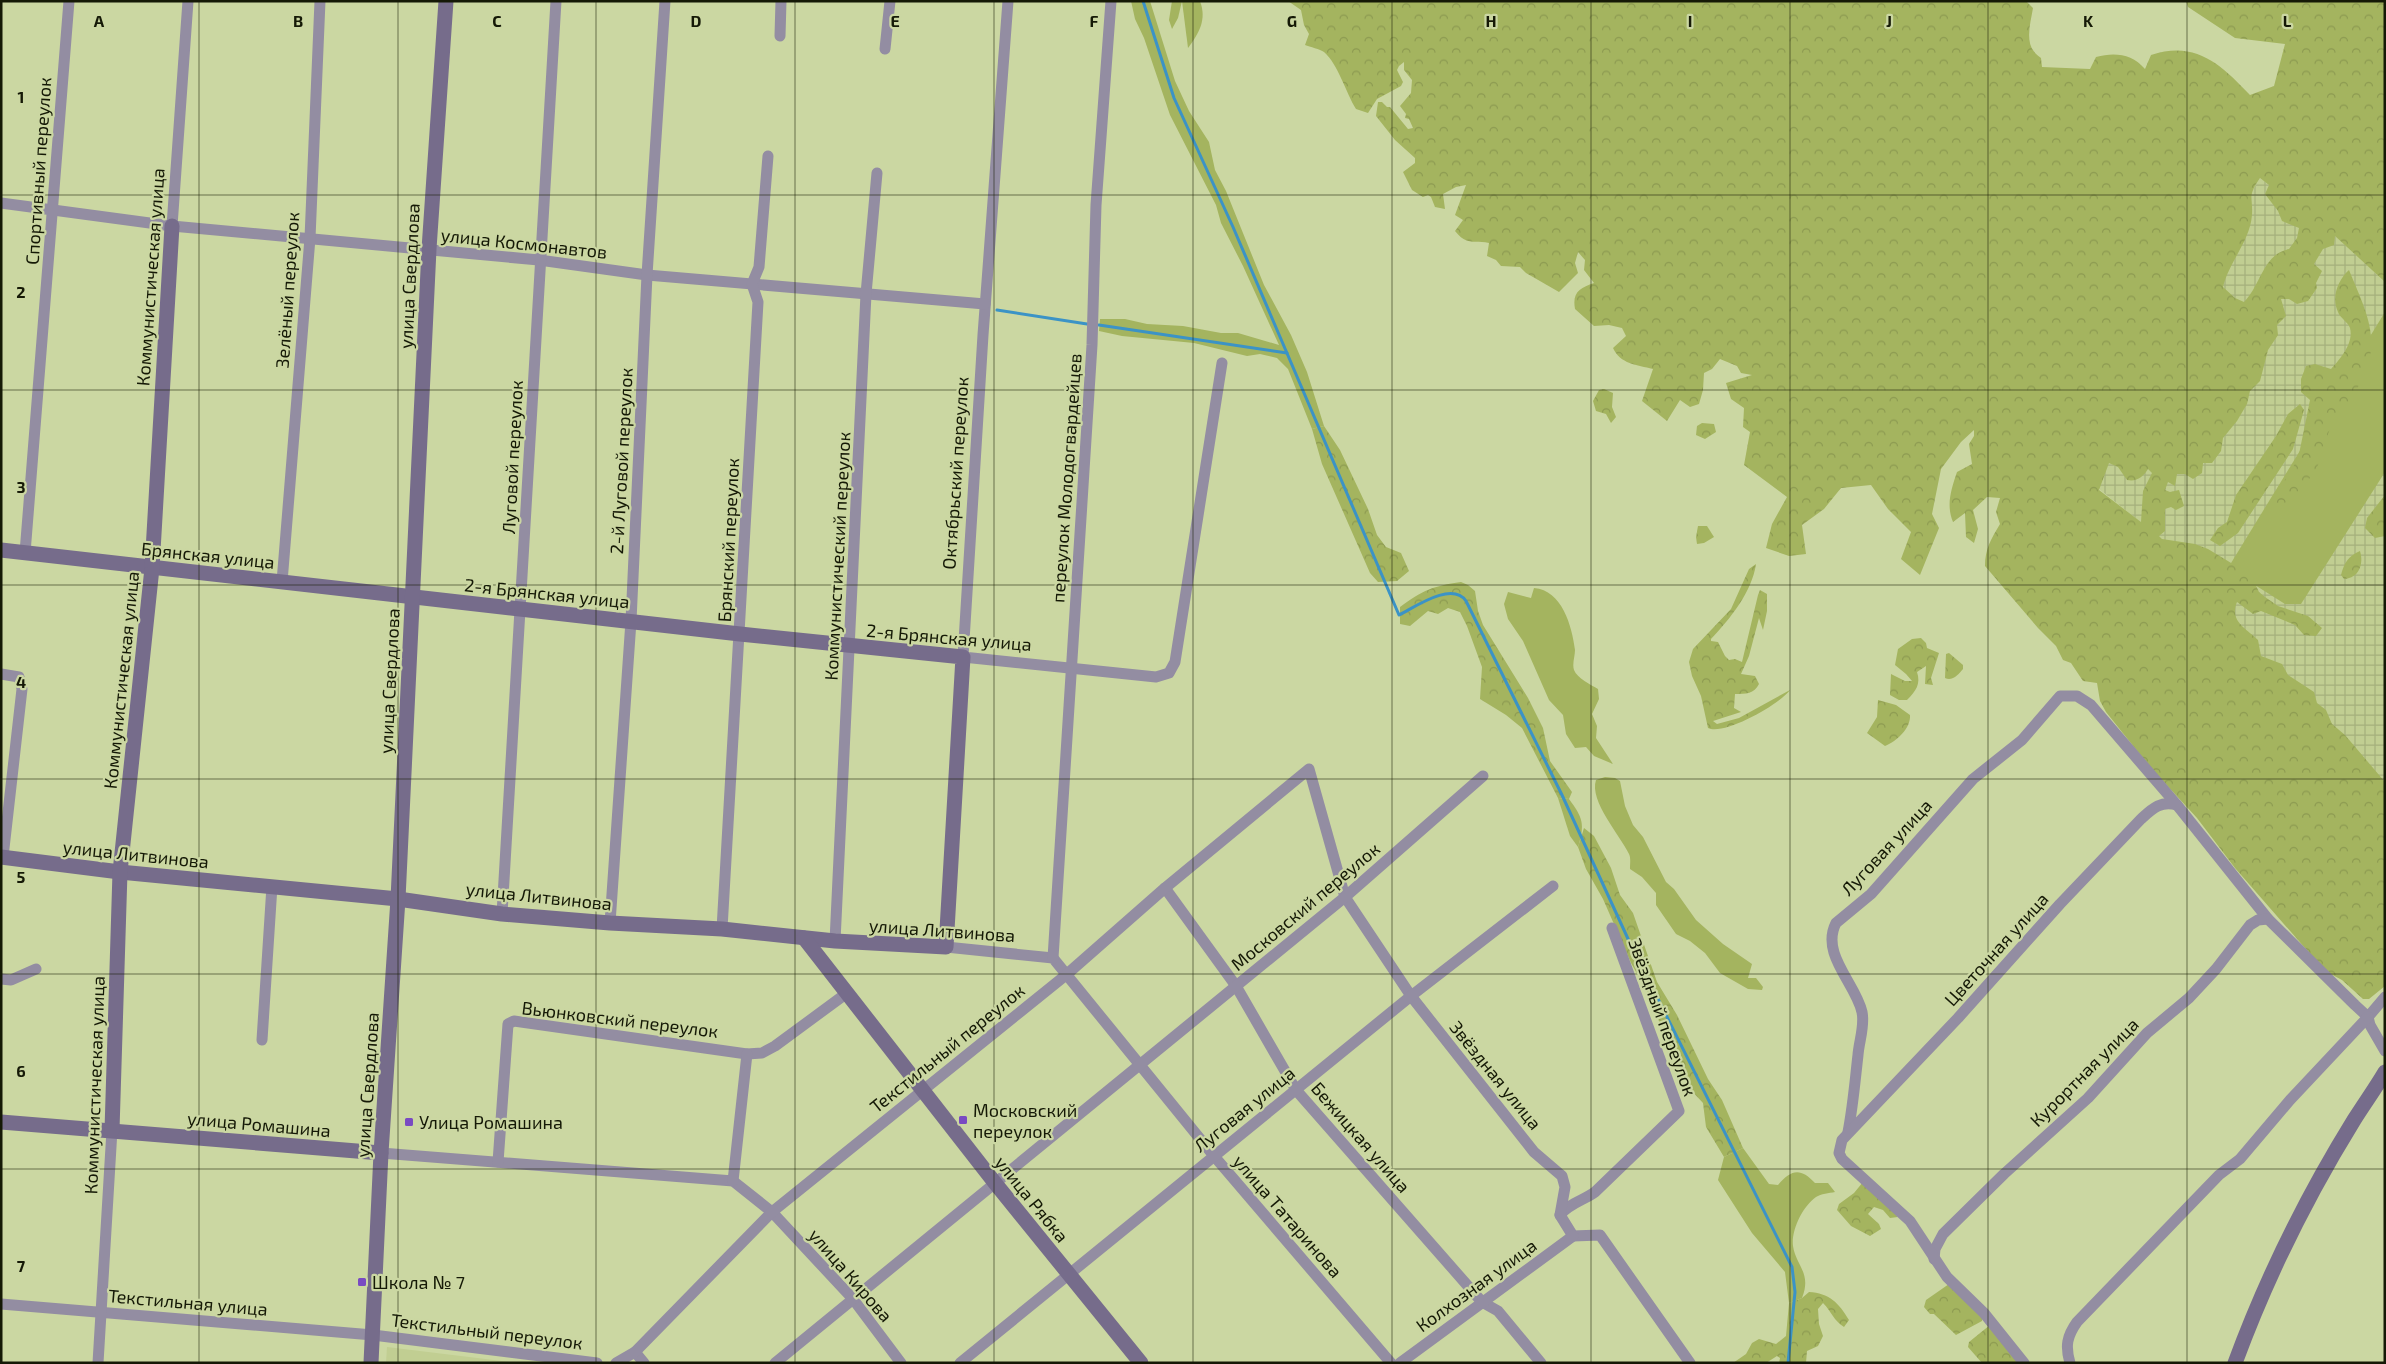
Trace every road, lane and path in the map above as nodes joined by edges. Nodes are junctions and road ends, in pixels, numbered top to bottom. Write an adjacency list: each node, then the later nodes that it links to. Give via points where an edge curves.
1 (69, 1): 16 (street, Спортивный переулок)
2 (188, 1): 17 (street, Коммунистическая улица)
3 (320, 1): 18 (street, Зелёный переулок)
4 (446, 1): 19 (street, улица Свердлова)
5 (556, 1): 20 (street, Луговой переулок)
6 (665, 1): 21 (street, 2-й Луговой переулок)
7 (781, 1): 11 (street)
8 (890, 1): 12 (street)
9 (1008, 1): 24 (street, Октябрьский переулок)
10 (1110, 1): 36 (street, переулок Молодогвардейцев)
11 (780, 36)
12 (886, 49)
13 (768, 156): 22 (street, via 759,267)
14 (877, 173): 23 (street, Коммунистический переулок)
15 (1, 203): 16 (street, улица Космонавтов)
16 (53, 209): 17 (street, улица Космонавтов); 27 (street, Спортивный переулок)
17 (172, 226): 18 (street, улица Космонавтов); 28 (street, Коммунистическая улица)
18 (310, 238): 19 (street, улица Космонавтов); 29 (street, Зелёный переулок)
19 (429, 250): 20 (street, улица Космонавтов); 30 (street, улица Свердлова)
20 (539, 260): 21 (street, улица Космонавтов); 31 (street, Луговой переулок)
21 (647, 275): 22 (street, улица Космонавтов); 32 (street, 2-й Луговой переулок)
22 (752, 284): 23 (street, улица Космонавтов); 33 (street, Брянский переулок, via 758,302)
23 (866, 294): 24 (street, улица Космонавтов); 34 (street, Коммунистический переулок)
24 (985, 304): 35 (street, Октябрьский переулок)
25 (1222, 363): 36 (street, 2-я Брянская улица, via 1175,662 1169,672 1156,678)
26 (1, 550): 27 (street, Брянская улица)
27 (25, 553): 28 (street, Брянская улица)
28 (152, 568): 29 (street, Брянская улица); 42 (street, Коммунистическая улица)
29 (282, 582): 30 (street, Брянская улица)
30 (411, 596): 31 (street, 2-я Брянская улица); 47 (street, улица Свердлова)
31 (522, 609): 32 (street, 2-я Брянская улица); 48 (street, Луговой переулок)
32 (631, 621): 33 (street, 2-я Брянская улица); 50 (street, 2-й Луговой переулок)
33 (740, 634): 34 (street, 2-я Брянская улица); 52 (street, Брянский переулок)
34 (850, 646): 35 (street, 2-я Брянская улица); 54 (street, Коммунистический переулок)
35 (963, 657): 36 (street, 2-я Брянская улица); 55 (street, Октябрьский переулок)
36 (1071, 668): 56 (street, переулок Молодогвардейцев)
37 (1, 674): 41 (street, via 19,676 22,689)
38 (1309, 768): 45 (street, Текстильный переулок); 46 (street, Звёздная улица)
39 (1483, 776): 46 (street, Московский переулок)
40 (2177, 805): 49 (street); 74 (street, Цветочная улица, via 2164,803 2141,819); 74 (street, Луговая улица, via 2091,705 2077,696 2060,696 2022,740 1973,779 1870,894 1836,923 1832,936 1834,950 1862,1011 1863,1020)
41 (2, 857): 42 (street, улица Литвинова)
42 (120, 872): 43 (street, улица Литвинова); 73 (street, Коммунистическая улица)
43 (272, 886): 47 (street, улица Литвинова); 65 (street)
44 (1553, 886): 62 (street, Луговая улица)
45 (1165, 888): 58 (street, Текстильный переулок); 60 (street, Бежицкая улица)
46 (1345, 897): 60 (street, Московский переулок); 62 (street, Звёздная улица)
47 (398, 899): 48 (street, улица Литвинова); 75 (street, улица Свердлова)
48 (502, 914): 50 (street, улица Литвинова)
49 (2268, 919): 64 (street); 83 (street, Курортная улица, via 2250,925 2189,998 2147,1033 2088,1098 1943,1234 1935,1248)
50 (610, 923): 52 (street, улица Литвинова)
51 (1612, 928): 81 (street, Звёздный переулок, via 1679,1111 1595,1192)
52 (722, 929): 53 (street, улица Литвинова)
53 (804, 938): 54 (street, улица Литвинова); 61 (street, улица Рябка)
54 (835, 941): 55 (street, улица Литвинова)
55 (946, 946): 56 (street, улица Литвинова)
56 (1053, 958): 58 (street)
57 (36, 969): 59 (street, via 11,980)
58 (1066, 975): 68 (street, улица Татаринова); 71 (street, Текстильный переулок)
59 (1, 979)
60 (1236, 986): 68 (street, Московский переулок); 70 (street, Бежицкая улица)
61 (846, 993): 67 (street, Вьюнковский переулок, via 775,1046 762,1053); 71 (street, улица Рябка)
62 (1411, 996): 70 (street, Луговая улица); 81 (street, Звёздная улица, via 1534,1152 1562,1176 1565,1188)
63 (2385, 997): 64 (street)
64 (2368, 1017): 66 (street); 105 (street, via 2240,1159 2219,1175 2077,1322 2066,1344)
65 (262, 1040)
66 (2385, 1051)
67 (747, 1054): 77 (street, Вьюнковский переулок, via 514,1021 508,1024); 78 (street)
68 (1139, 1065): 76 (street, улица Татаринова); 79 (street, Московский переулок)
69 (2384, 1075): 106 (street, via 2353,1121 2302,1213)
70 (1296, 1090): 76 (street, Луговая улица); 86 (street, Бежицкая улица)
71 (923, 1091): 79 (street, улица Рябка); 80 (street, Текстильный переулок)
72 (1, 1122): 73 (street, улица Ромашина)
73 (112, 1130): 75 (street, улица Ромашина); 88 (street, Коммунистическая улица)
74 (1848, 1132): 83 (street, via 1839,1153 1842,1159 1910,1221)
75 (381, 1153): 77 (street, улица Ромашина); 89 (street, улица Свердлова)
76 (1214, 1156): 84 (street, Луговая улица); 100 (street, улица Татаринова)
77 (498, 1162): 78 (street, улица Ромашина)
78 (733, 1181): 80 (street)
79 (995, 1183): 84 (street, улица Рябка); 85 (street, Московский переулок)
80 (772, 1212): 85 (street, улица Кирова); 90 (street, Текстильный переулок)
81 (1560, 1215): 82 (street)
82 (1573, 1236): 86 (street, Колхозная улица); 103 (street, via 1600,1235)
83 (1934, 1259): 104 (street)
84 (1069, 1274): 98 (street, Луговая улица); 99 (street, улица Рябка)
85 (853, 1299): 96 (street, Московский переулок); 97 (street, улица Кирова)
86 (1482, 1302): 101 (street, Колхозная улица); 102 (street, Бежицкая улица, via 1498,1311)
87 (1, 1304): 88 (street, Текстильная улица)
88 (100, 1313): 89 (street, Текстильная улица); 91 (street, Коммунистическая улица)
89 (373, 1335): 92 (street, улица Свердлова); 93 (street, Текстильный переулок)
90 (635, 1352): 94 (street, Текстильный переулок); 95 (street)
91 (98, 1363)
92 (371, 1363)
93 (597, 1363)
94 (616, 1363)
95 (644, 1363)
96 (775, 1363)
97 (901, 1363)
98 (960, 1363)
99 (1141, 1363)
100 (1391, 1363)
101 (1400, 1363)
102 (1541, 1363)
103 (1690, 1363)
104 (2024, 1363)
105 (2070, 1363)
106 (2235, 1363)

